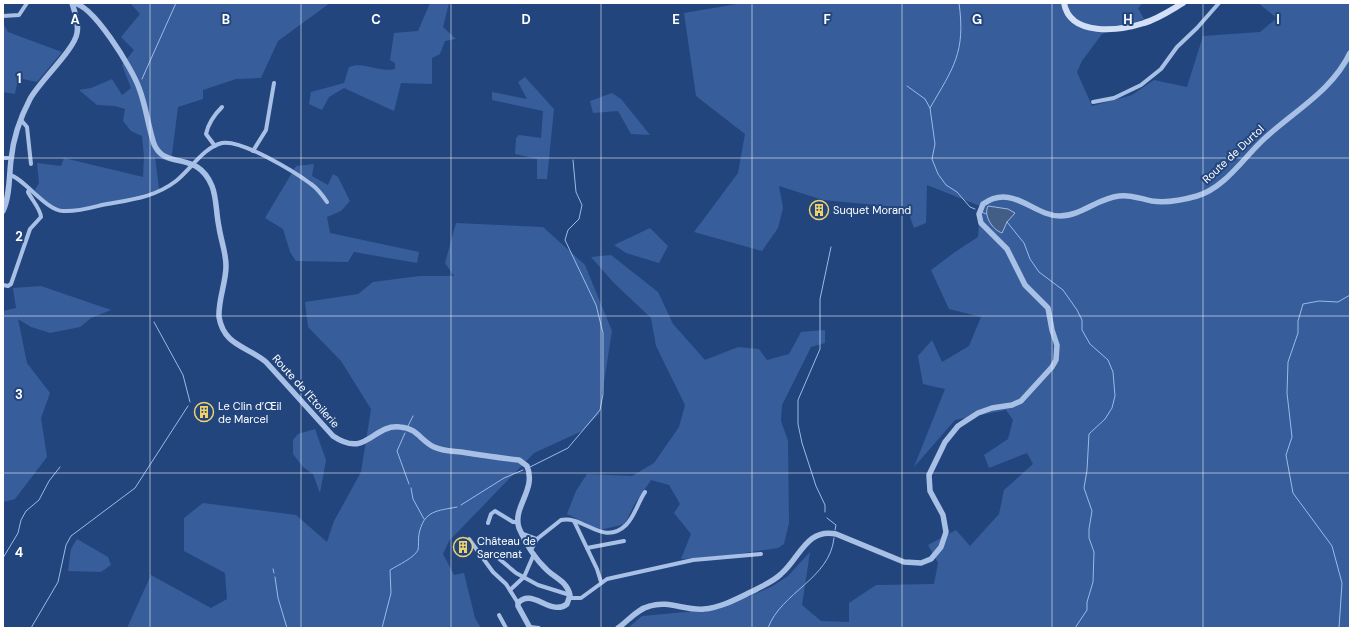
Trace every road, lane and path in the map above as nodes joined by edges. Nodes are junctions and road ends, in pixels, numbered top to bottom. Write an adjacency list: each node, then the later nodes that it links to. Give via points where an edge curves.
1 (27, 3): 6 (street, via 19,15)
2 (72, 3): 11 (street, via 77,24 76,37 38,86); 17 (street, via 83,7 95,17 132,73 141,93 159,152 172,160)
3 (1064, 3): 4 (main road, via 1066,12 1074,22 1086,27 1112,29 1145,23)
4 (1183, 3)
5 (1219, 3): 9 (street, via 1177,47 1161,69 1141,85 1114,98)
6 (3, 16)
7 (1350, 53): 44 (street, Route de Durtol, via 1346,62 1320,92 1265,137 1222,181 1206,192 1160,202 1119,196 1061,216 1043,212 1028,203 1011,198 995,198 983,204 978,214 981,223 1007,249 1025,285 1048,308 1058,352 1052,367 1021,401 978,412 958,426 945,442 929,475 930,491 943,516 946,532 941,547 931,559 922,563 904,562 836,534 824,532 808,541 783,574 742,596 714,608 705,609 667,604 650,606 636,613)
8 (274, 84): 13 (street, via 266,130)
9 (1093, 102)
10 (222, 107): 12 (street, via 207,129 206,134)
11 (21, 120): 15 (street); 16 (street, via 27,127)
12 (214, 146): 13 (street, via 230,142); 17 (street)
13 (253, 151): 20 (street, via 313,185)
14 (3, 158): 15 (street)
15 (11, 158): 18 (street)
16 (31, 164)
17 (193, 164): 19 (street, via 175,181 150,195 74,211 58,210); 26 (street, Route de l'Etoilerie, via 203,171 211,185 216,205 226,266 219,310 220,323 234,343 260,357 273,368 341,442 361,443 389,428 400,427 415,432 427,443 441,449 523,462 530,479 517,518)
18 (9, 175): 19 (street, via 14,176); 21 (street)
19 (29, 190): 22 (street, via 42,216 33,225 11,284)
20 (327, 202)
21 (3, 211)
22 (3, 285)
23 (645, 492): 24 (street, via 626,524 616,531 602,532)
24 (574, 521): 29 (street, via 561,520); 31 (street)
25 (488, 522): 26 (street, via 490,514 495,511 512,522)
26 (518, 522): 27 (street)
27 (522, 533): 29 (street); 32 (street)
28 (469, 539): 34 (street)
29 (537, 539): 32 (street)
30 (624, 541): 31 (street)
31 (587, 548): 36 (street)
32 (533, 552): 35 (street); 38 (street, via 549,571 565,584)
33 (761, 554): 36 (street, via 694,560 607,578)
34 (483, 557): 35 (street, via 497,557); 37 (street)
35 (524, 577): 37 (street); 38 (street)
36 (601, 582): 38 (street, via 581,598)
37 (510, 590): 39 (street)
38 (570, 597): 39 (street, via 563,607 558,608 526,598)
39 (518, 603): 42 (street)
40 (499, 614): 41 (street)
41 (506, 628)
42 (530, 628): 43 (street)
43 (539, 628)
44 (618, 628)

